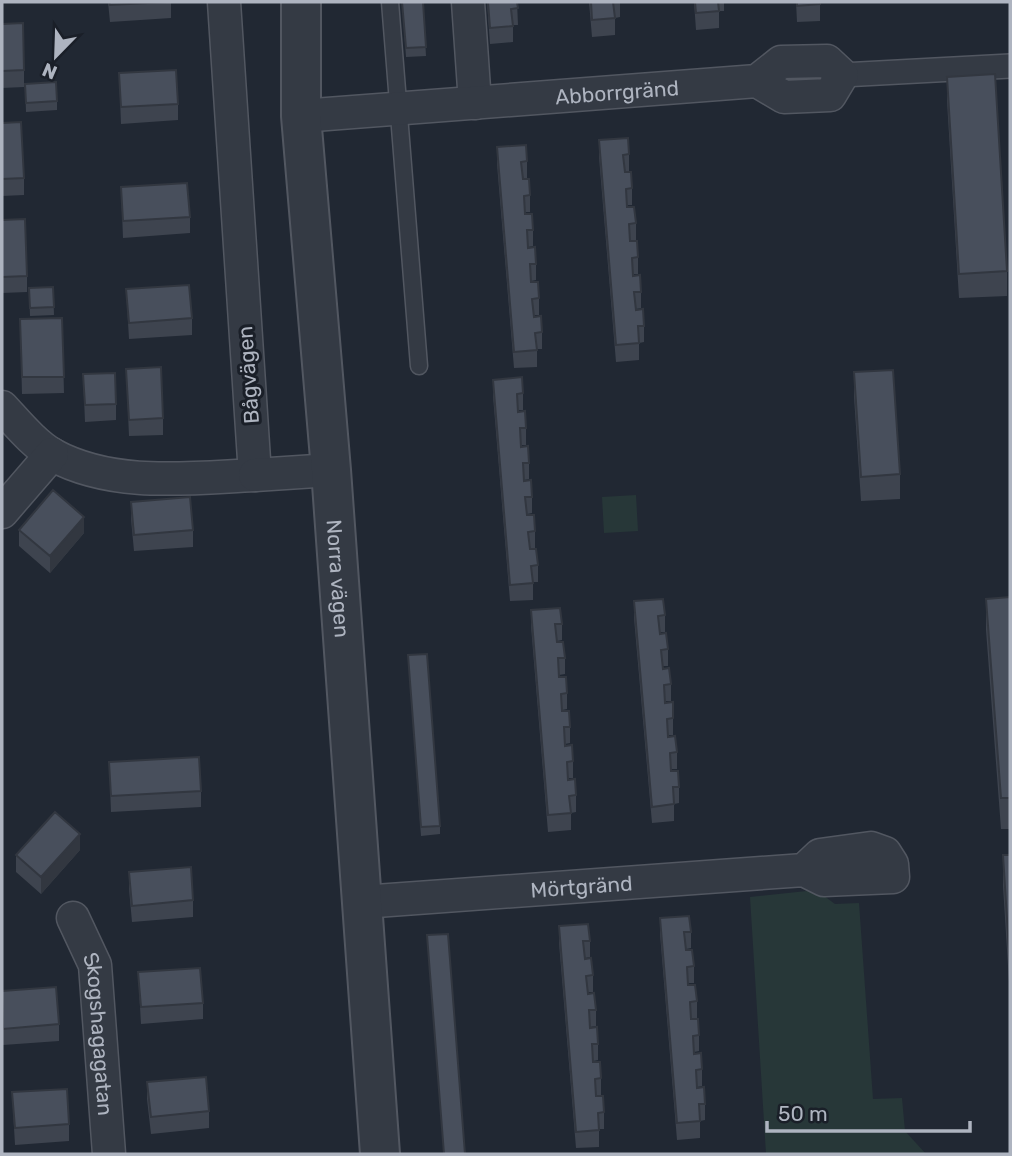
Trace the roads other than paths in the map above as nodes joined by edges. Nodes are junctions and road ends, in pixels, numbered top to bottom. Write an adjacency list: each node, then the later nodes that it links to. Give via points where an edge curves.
1 (224, 2): 14 (street, Bågvägen)
2 (301, 2): 9 (street, Norra vägen)
3 (390, 2): 8 (lane)
4 (468, 2): 7 (street)
5 (1010, 66): 6 (street)
6 (842, 75): 7 (street, Abborrgränd, via 830,95 784,97 757,81)
7 (475, 103): 8 (street, Abborrgränd)
8 (398, 108): 9 (street, Abborrgränd); 10 (lane)
9 (301, 116): 13 (street, Norra vägen)
10 (419, 366)
11 (2, 407): 12 (street)
12 (52, 454): 14 (street, via 124,476); 15 (street)
13 (331, 470): 14 (street); 17 (street, Norra vägen)
14 (255, 475)
15 (2, 512)
16 (804, 870): 17 (street, Mörtgränd)
17 (362, 902): 20 (street, Norra vägen)
18 (74, 918): 19 (street, Skogshagagatan, via 95,965)
19 (109, 1154)
20 (380, 1154)

